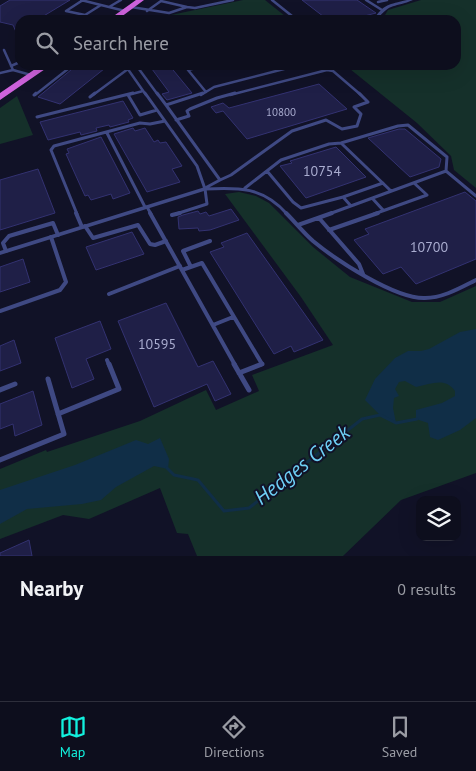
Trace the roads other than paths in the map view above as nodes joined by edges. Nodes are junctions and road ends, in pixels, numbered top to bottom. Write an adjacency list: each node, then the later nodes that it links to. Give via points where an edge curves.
1 (82, 0): 10 (lane); 10 (lane, via 66,11 85,15)
2 (120, 0): 11 (lane)
3 (141, 0): 13 (highway)
4 (233, 0): 12 (lane)
5 (272, 0): 17 (lane)
6 (366, 0): 14 (lane)
7 (387, 0): 9 (lane)
8 (411, 0): 14 (street)
9 (378, 2)
10 (101, 4): 11 (lane)
11 (109, 7): 13 (lane)
12 (187, 7): 15 (lane, via 169,13); 15 (lane, via 161,1)
13 (128, 9): 15 (lane); 16 (highway)
14 (382, 10): 18 (street)
15 (148, 11)
16 (119, 15)
17 (291, 15)
18 (378, 15)
19 (4, 50): 21 (lane)
20 (15, 64): 21 (lane)
21 (11, 66): 22 (lane)
22 (13, 70): 30 (lane); 31 (lane)
23 (40, 70): 31 (highway)
24 (66, 70): 34 (lane)
25 (127, 70): 37 (lane)
26 (129, 70): 32 (lane)
27 (140, 70): 38 (lane)
28 (188, 70): 33 (lane)
29 (278, 70): 33 (lane)
30 (0, 73)
31 (32, 76): 36 (highway)
32 (143, 91): 35 (lane); 39 (lane)
33 (206, 92): 38 (lane)
34 (34, 95)
35 (128, 95): 39 (lane, via 140,115); 40 (lane)
36 (0, 97)
37 (90, 97)
38 (166, 105): 41 (lane)
39 (157, 110): 42 (lane)
40 (37, 117)
41 (176, 120): 43 (lane, via 189,116 187,112 190,109 215,98 331,70 368,102 354,107 361,114); 48 (lane)
42 (165, 121): 44 (lane, via 140,123); 51 (lane, via 197,166)
43 (358, 125): 48 (lane, via 339,130 326,120 292,131)
44 (107, 133): 58 (lane); 63 (lane, via 54,146 51,150)
45 (341, 143): 46 (lane, via 281,160); 47 (lane, via 408,125 447,157); 49 (lane)
46 (267, 171): 52 (lane); 55 (lane, via 301,208)
47 (446, 172): 50 (lane); 54 (lane)
48 (220, 180): 51 (lane)
49 (382, 183): 53 (lane); 55 (lane)
50 (414, 183): 53 (lane); 59 (lane, via 427,195)
51 (205, 188): 52 (lane); 58 (street); 60 (lane, via 207,204)
52 (245, 188): 62 (lane, via 269,198)
53 (391, 192): 56 (lane)
54 (476, 196)
55 (343, 197): 57 (lane)
56 (372, 198): 57 (lane); 59 (lane)
57 (351, 206): 61 (lane)
58 (146, 207): 63 (street); 66 (lane)
59 (384, 210): 64 (lane)
60 (172, 215)
61 (319, 218): 62 (lane); 64 (lane)
62 (298, 225): 72 (lane, via 341,262)
63 (84, 226): 65 (street); 66 (lane, via 93,238 138,225 150,244)
64 (329, 230): 72 (lane)
65 (55, 236): 68 (lane); 69 (street); 69 (lane, via 54,225 49,223 9,236)
66 (166, 241): 71 (lane)
67 (210, 241): 70 (lane, via 183,251)
68 (55, 247): 75 (lane, via 66,282 62,288)
69 (3, 252)
70 (191, 267): 71 (lane); 76 (lane, via 202,263)
71 (181, 268): 74 (lane); 77 (lane)
72 (363, 274): 73 (lane, via 419,298 442,296)
73 (476, 280)
74 (109, 294)
75 (0, 311)
76 (233, 317): 77 (lane); 79 (lane, via 262,364)
77 (212, 324): 79 (lane)
78 (107, 360): 84 (lane, via 119,390)
79 (239, 373): 83 (lane)
80 (48, 379): 84 (lane)
81 (15, 384): 82 (lane)
82 (0, 390)
83 (249, 390)
84 (58, 414): 85 (lane, via 64,434)
85 (0, 460)

